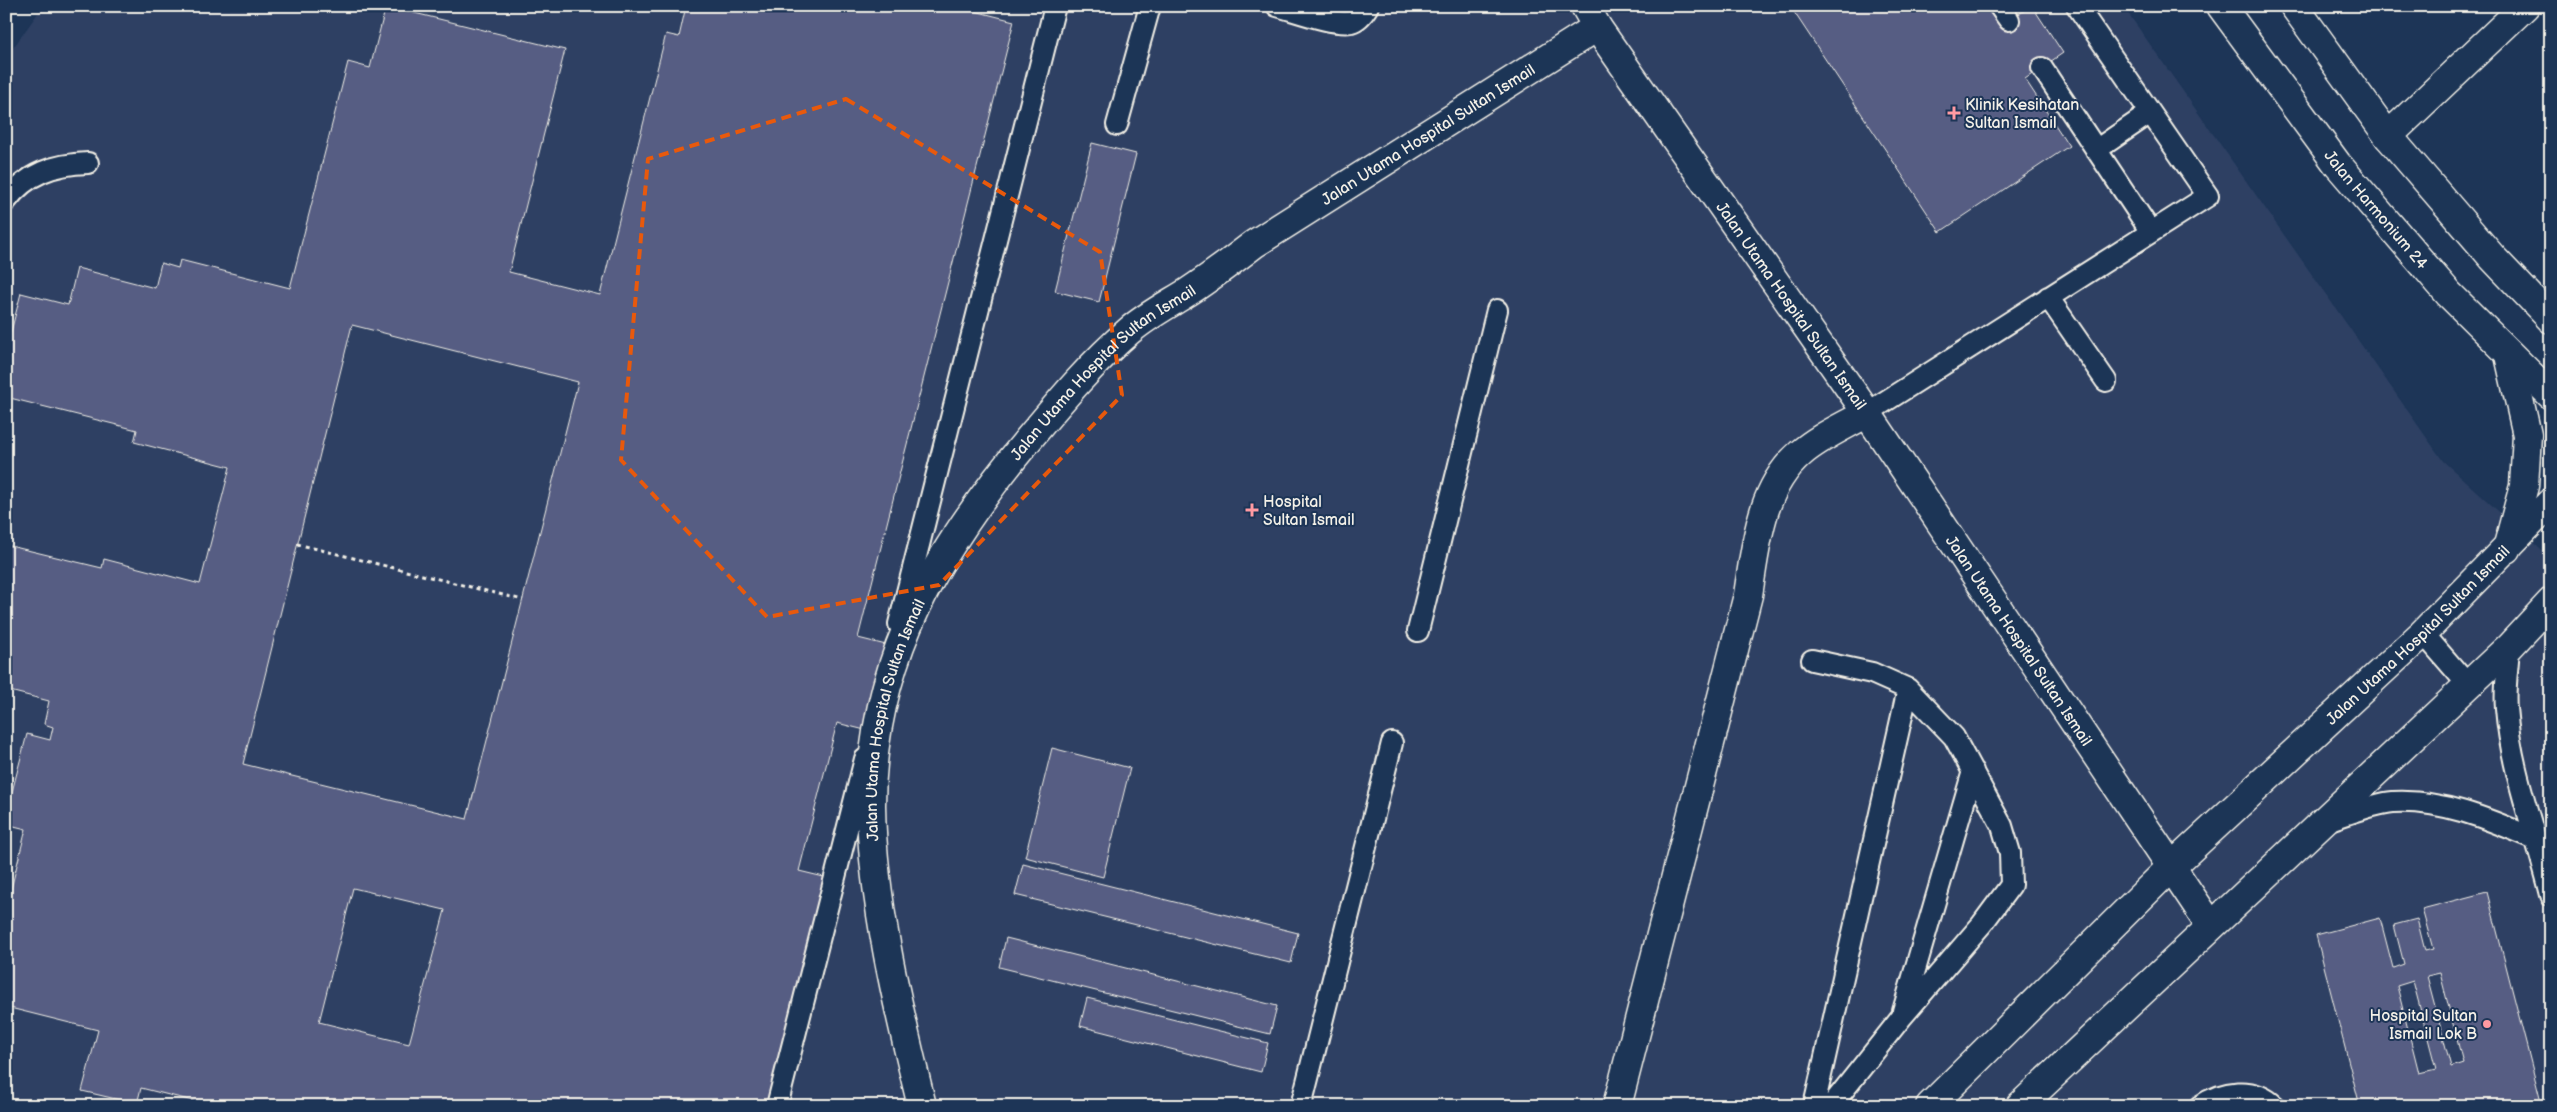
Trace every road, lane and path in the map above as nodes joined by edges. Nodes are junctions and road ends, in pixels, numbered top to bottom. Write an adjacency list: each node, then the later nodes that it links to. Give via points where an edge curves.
1 (1055, 6): 44 (lane)
2 (1150, 6): 12 (lane)
3 (1276, 6): 4 (lane, via 1339,22 1352,22 1363,15)
4 (1368, 6)
5 (2077, 6): 11 (lane)
6 (2221, 6): 21 (street, Jalan Harmonium 24, via 2338,165 2449,294)
7 (2294, 6): 13 (street)
8 (2525, 6): 13 (street)
9 (1591, 17): 24 (street, Jalan Utama Hospital Sultan Ismail); 45 (street, Jalan Utama Hospital Sultan Ismail, via 1130,330 1061,401 987,489 943,556 903,636 886,690 872,768 876,873 908,1048)
10 (2042, 68): 14 (lane)
11 (2150, 113): 14 (lane); 17 (lane, via 2208,196)
12 (1118, 125)
13 (2388, 136): 20 (street, via 2492,257)
14 (2096, 150): 17 (lane)
15 (88, 162): 16 (lane, via 48,168 29,177)
16 (6, 201)
17 (2151, 232): 18 (lane)
18 (2048, 297): 22 (lane); 24 (lane)
19 (1497, 310): 30 (lane)
20 (2551, 318)
21 (2509, 354): 23 (street, Jalan Harmonium 24); 27 (street, via 2527,435 2524,486)
22 (2106, 381)
23 (2551, 395)
24 (1867, 413): 40 (street, Jalan Utama Hospital Sultan Ismail); 47 (street, via 1802,452 1772,490)
25 (2551, 502): 27 (street, Jalan Utama Hospital Sultan Ismail)
26 (297, 544): 28 (path)
27 (2507, 548): 31 (street, Jalan Utama Hospital Sultan Ismail)
28 (523, 600)
29 (2551, 602): 32 (street)
30 (1418, 631)
31 (2423, 633): 34 (lane); 40 (street, Jalan Utama Hospital Sultan Ismail)
32 (2509, 647): 34 (street); 39 (lane, via 2506,707 2521,790)
33 (1812, 660): 35 (lane, via 1872,673)
34 (2468, 685): 38 (street)
35 (1908, 689): 37 (lane, via 1954,737); 48 (lane)
36 (1392, 743): 46 (lane)
37 (1973, 770): 43 (lane); 43 (lane, via 2002,826 2010,853 2012,885)
38 (2321, 822): 39 (lane, via 2391,802 2412,802 2484,818); 42 (street)
39 (2538, 840): 41 (lane)
40 (2170, 868): 42 (street, Jalan Utama Hospital Sultan Ismail); 50 (street)
41 (2551, 895)
42 (2211, 926): 51 (street)
43 (1901, 1018): 49 (lane)
44 (777, 1106)
45 (922, 1106)
46 (1301, 1106)
47 (1617, 1106)
48 (1814, 1106)
49 (1831, 1106)
50 (1930, 1106)
51 (2020, 1106)
52 (2200, 1106): 53 (lane, via 2217,1096 2239,1091 2256,1095)
53 (2275, 1106)

